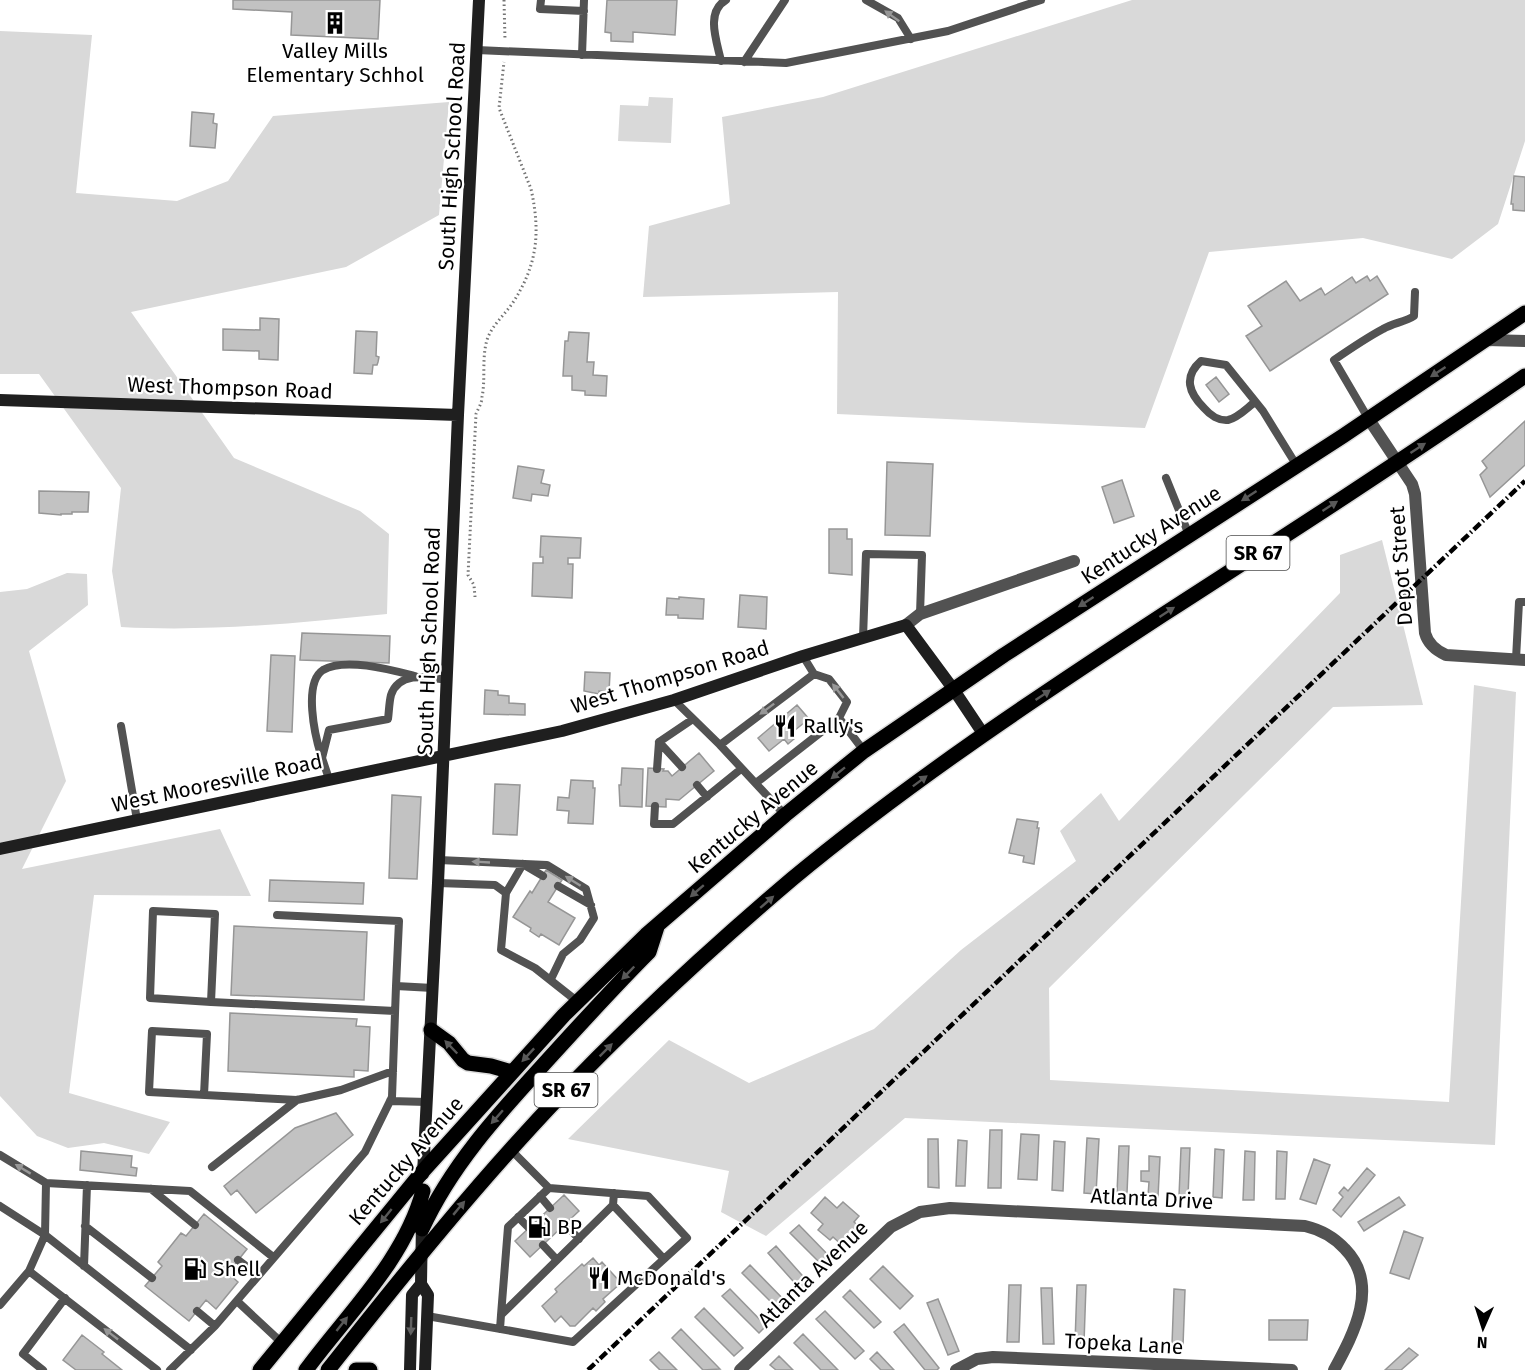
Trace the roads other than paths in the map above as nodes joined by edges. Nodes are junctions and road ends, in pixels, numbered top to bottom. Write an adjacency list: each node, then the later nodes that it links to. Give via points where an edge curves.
1 (479, 0): 10 (main road, South High School Road)
2 (541, 0): 8 (lane, via 540,9)
3 (584, 0): 8 (lane)
4 (726, 0): 12 (lane, via 713,19)
5 (785, 0): 13 (lane)
6 (867, 0): 9 (lane, one-way to 6, via 898,18)
7 (1041, 0): 9 (lane)
8 (584, 11): 11 (lane)
9 (911, 39): 13 (lane, via 786,63)
10 (477, 50): 11 (lane); 21 (main road, South High School Road)
11 (582, 55): 12 (lane)
12 (721, 61): 13 (lane)
13 (744, 62)
14 (1415, 292): 22 (lane, via 1414,316 1384,328 1334,360)
15 (1525, 313): 16 (main road, Kentucky Avenue / SR 67)
16 (1487, 340): 17 (street); 22 (main road, Kentucky Avenue / SR 67, one-way to 22)
17 (1525, 341)
18 (1525, 376): 23 (main road, SR 67, one-way to 18)
19 (0, 400): 21 (main road, West Thompson Road)
20 (1255, 402): 20 (lane, via 1226,365 1201,361 1194,367 1189,380 1193,397 1212,416 1227,421); 24 (lane)
21 (458, 415): 37 (main road, South High School Road)
22 (1368, 418): 23 (street, Depot Street); 24 (main road, Kentucky Avenue / SR 67)
23 (1397, 461): 34 (street, Depot Street, via 1412,484 1416,499 1425,633 1429,643 1435,650 1455,657); 43 (main road, SR 67, one-way to 23)
24 (1297, 466): 26 (main road, Kentucky Avenue / SR 67, one-way to 26)
25 (1166, 478): 26 (lane)
26 (1189, 535): 38 (main road, Kentucky Avenue / SR 67, one-way to 38)
27 (1074, 561): 29 (street, West Thompson Road)
28 (1522, 602): 30 (lane)
29 (921, 614): 31 (street, West Thompson Road); 32 (lane, via 922,555 866,554)
30 (1521, 624): 34 (lane)
31 (906, 625): 32 (main road, West Thompson Road); 38 (main road)
32 (863, 638): 33 (main road, West Thompson Road)
33 (803, 656): 35 (lane); 39 (main road, West Thompson Road)
34 (1520, 659)
35 (814, 674): 41 (lane, one-way to 35, via 847,702 829,679); 45 (lane, one-way to 45)
36 (417, 676): 37 (lane); 48 (lane, via 396,685 388,719 329,730); 48 (lane, via 386,668 348,665 321,671 314,685 312,721)
37 (447, 680): 47 (main road, South High School Road)
38 (954, 690): 43 (main road); 46 (main road, Kentucky Avenue / SR 67)
39 (674, 700): 40 (lane); 47 (main road, West Thompson Road, via 562,731)
40 (693, 718): 44 (lane); 45 (lane)
41 (839, 718): 46 (lane); 53 (lane)
42 (121, 726): 58 (lane)
43 (984, 735): 82 (main road, SR 67, one-way to 43, via 615,1041 739,926 830,849)
44 (659, 742): 49 (lane); 50 (lane)
45 (720, 745): 51 (lane)
46 (864, 752): 57 (main road, Kentucky Avenue / SR 67, one-way to 57)
47 (443, 756): 52 (main road, West Mooresville Road); 60 (main road, South High School Road)
48 (322, 758): 52 (lane)
49 (682, 767)
50 (657, 769)
51 (741, 769): 53 (lane); 55 (lane)
52 (329, 779): 58 (main road, West Mooresville Road)
53 (756, 783): 57 (lane)
54 (697, 785): 55 (lane)
55 (707, 797): 56 (lane, via 673,824 654,824)
56 (655, 806)
57 (785, 816): 68 (main road, Kentucky Avenue / SR 67, one-way to 68)
58 (137, 820): 59 (main road, West Mooresville Road)
59 (0, 849)
60 (439, 860): 61 (lane, one-way to 60); 63 (main road, South High School Road)
61 (523, 864): 62 (lane); 65 (lane); 66 (lane, one-way to 61, via 586,889 557,871)
62 (543, 876)
63 (438, 883): 65 (lane, via 495,885); 71 (main road, South High School Road)
64 (558, 885): 66 (lane)
65 (506, 892): 69 (lane, via 501,950)
66 (591, 905): 69 (lane, via 594,918 580,940 563,954)
67 (277, 915): 70 (lane, via 399,921)
68 (658, 924): 73 (main road, Kentucky Avenue / SR 67); 102 (main road, one-way to 102, via 649,952 531,1078 470,1150)
69 (551, 979): 73 (lane)
70 (396, 986): 71 (lane); 74 (lane)
71 (433, 988): 75 (main road, South High School Road)
72 (211, 1002): 72 (lane, via 215,914 153,911 150,998); 74 (lane)
73 (578, 1002): 77 (main road, Kentucky Avenue / SR 67, one-way to 77)
74 (395, 1011): 76 (lane)
75 (431, 1030): 77 (main road, one-way to 75, via 468,1063); 81 (main road, South High School Road)
76 (393, 1071): 79 (lane, via 341,1090); 80 (lane)
77 (512, 1072): 85 (main road, Kentucky Avenue / SR 67)
78 (204, 1095): 78 (lane, via 149,1092 152,1031 207,1034); 79 (lane)
79 (297, 1100): 84 (lane)
80 (390, 1101): 81 (lane); 107 (lane, via 365,1152)
81 (427, 1102): 85 (main road, South High School Road)
82 (511, 1150): 88 (lane); 106 (main road, SR 67, one-way to 82)
83 (0, 1155): 86 (lane, one-way to 83)
84 (212, 1167)
85 (423, 1171): 90 (main road, South High School Road); 124 (main road, Kentucky Avenue / SR 67, one-way to 124)
86 (46, 1183): 87 (lane); 103 (lane)
87 (87, 1185): 89 (lane); 100 (lane)
88 (549, 1188): 91 (lane); 92 (lane)
89 (150, 1189): 99 (lane); 107 (lane, via 190,1191)
90 (423, 1191): 102 (main road, South High School Road); 130 (main road, one-way to 90, via 391,1260 411,1226)
91 (614, 1193): 93 (lane); 108 (lane, via 648,1196 687,1238)
92 (540, 1196): 95 (lane); 97 (lane)
93 (613, 1205): 104 (lane); 108 (lane)
94 (0, 1206): 103 (lane)
95 (550, 1208)
96 (916, 1214): 136 (street, Atlanta Avenue, via 885,1233); 139 (street, Atlanta Drive, via 950,1208 1305,1226 1326,1233 1352,1257 1363,1292 1359,1317)
97 (518, 1217): 101 (lane); 120 (lane, via 508,1227)
98 (565, 1224): 104 (lane)
99 (195, 1225)
100 (85, 1226): 111 (lane); 114 (lane)
101 (529, 1228)
102 (422, 1229): 106 (main road, South High School Road)
103 (45, 1235): 111 (lane); 112 (lane)
104 (579, 1239): 110 (lane)
105 (543, 1245): 110 (lane)
106 (423, 1254): 115 (main road, South High School Road); 131 (main road, SR 67)
107 (273, 1257): 113 (lane)
108 (664, 1259): 123 (lane, via 573,1342)
109 (238, 1260): 113 (lane)
110 (557, 1260): 120 (lane)
111 (84, 1266): 125 (lane)
112 (29, 1271): 116 (lane); 118 (lane)
113 (258, 1275): 117 (lane)
114 (152, 1278)
115 (421, 1284): 121 (main road, South High School Road, via 428,1295); 134 (main road, South High School Road, one-way to 134, via 412,1295)
116 (65, 1298): 126 (lane, via 23,1354); 127 (lane, one-way to 116)
117 (237, 1301): 122 (lane); 124 (lane)
118 (0, 1305)
119 (197, 1311): 122 (lane)
120 (501, 1315): 123 (lane)
121 (427, 1316): 123 (lane); 135 (main road, South High School Road)
122 (215, 1326): 125 (lane)
123 (500, 1329)
124 (282, 1343): 129 (main road, Kentucky Avenue / SR 67)
125 (190, 1350): 128 (lane)
126 (43, 1370)
127 (157, 1370)
128 (170, 1370)
129 (260, 1370)
130 (306, 1370)
131 (328, 1370)
132 (356, 1370): 133 (main road)
133 (370, 1370)
134 (410, 1370)
135 (425, 1370)
136 (740, 1370)
137 (956, 1370): 138 (street, Topeka Lane, via 977,1359 993,1357)
138 (1292, 1370)
139 (1334, 1370)

